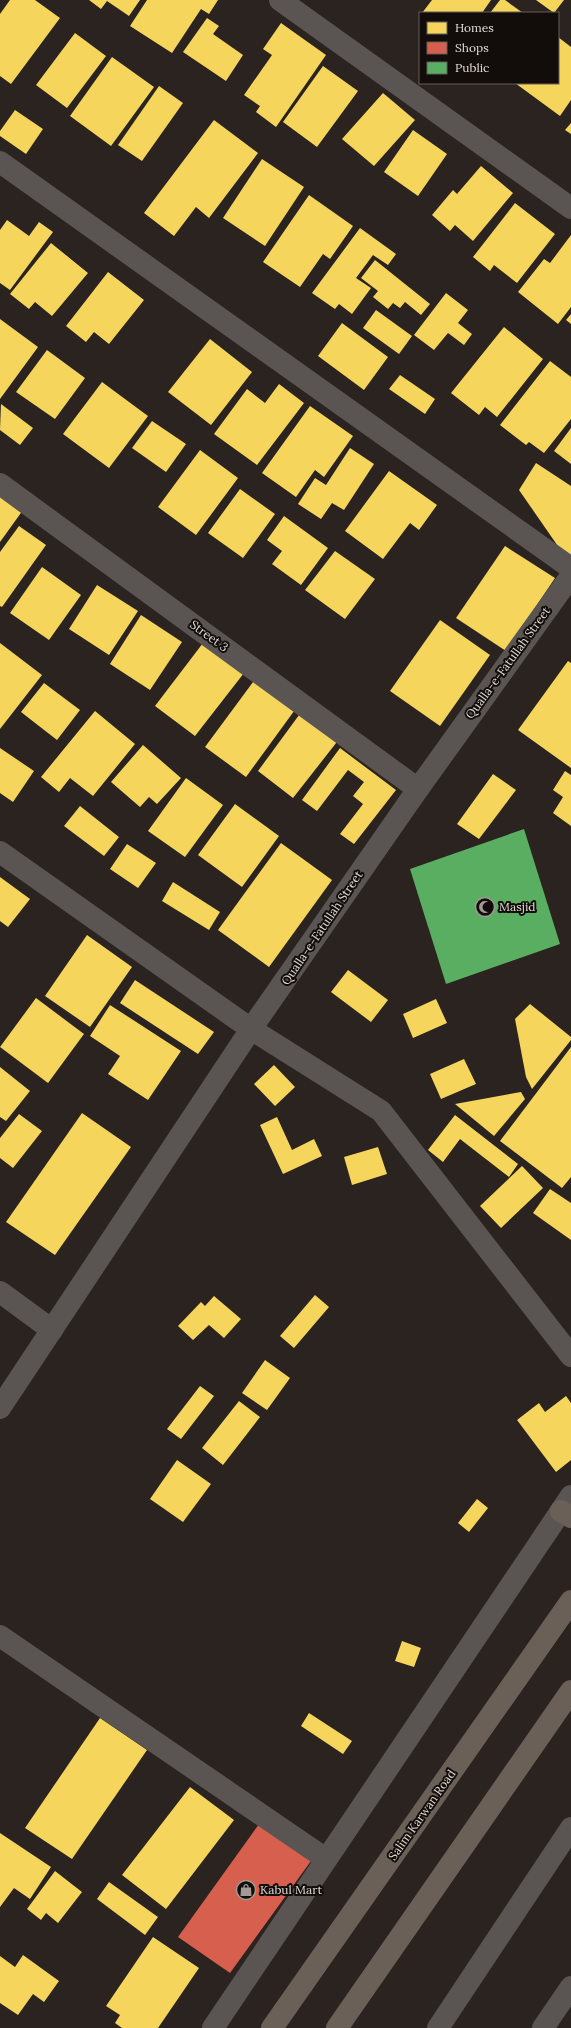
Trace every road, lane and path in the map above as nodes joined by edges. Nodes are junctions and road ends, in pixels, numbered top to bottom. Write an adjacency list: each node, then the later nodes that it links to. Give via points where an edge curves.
1 (280, 0): 3 (street)
2 (0, 162): 5 (street)
3 (571, 208)
4 (0, 484): 7 (street, Street 3)
5 (571, 568)
6 (571, 576): 7 (street, Qualla-e-Fatullah Street)
7 (418, 789): 9 (street, Qualla-e-Fatullah Street)
8 (0, 852): 9 (street)
9 (251, 1029): 11 (street, Qualla-e-Fatullah Street); 12 (street, via 381,1111)
10 (0, 1292): 11 (street)
11 (52, 1330): 13 (street, Qualla-e-Fatullah Street)
12 (571, 1356)
13 (0, 1408)
14 (568, 1508): 19 (street)
15 (571, 1601): 22 (main road, Salim Karwan Road)
16 (0, 1636): 19 (street)
17 (571, 1691): 23 (main road)
18 (571, 1828): 24 (street)
19 (326, 1859): 21 (street)
20 (571, 1987): 25 (street)
21 (213, 2028)
22 (272, 2028)
23 (338, 2028)
24 (438, 2028)
25 (543, 2028)

